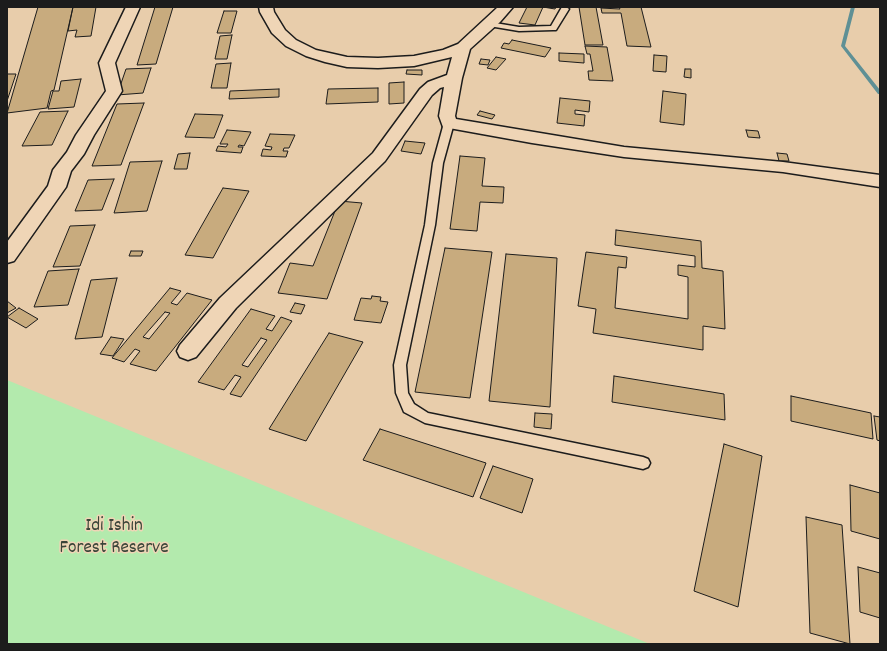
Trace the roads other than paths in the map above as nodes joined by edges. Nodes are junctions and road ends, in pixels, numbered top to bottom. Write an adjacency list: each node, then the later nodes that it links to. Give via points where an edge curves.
1 (133, 7): 10 (street, via 107,63 114,91 75,154 62,170 57,187)
2 (266, 7): 6 (street, via 279,33 291,43 330,59 378,63 414,60 447,54)
3 (506, 7): 5 (street)
4 (565, 9): 5 (lane, via 553,28 519,29)
5 (488, 24): 6 (street)
6 (463, 47): 7 (street)
7 (454, 78): 8 (street, via 447,116); 11 (street, via 434,84 426,92 378,157 228,303)
8 (449, 123): 9 (street, via 624,152 783,167); 12 (lane, via 438,163 430,225 400,365 402,393 409,408 425,418)
9 (880, 180)
10 (7, 256)
11 (188, 351)
12 (643, 463)

